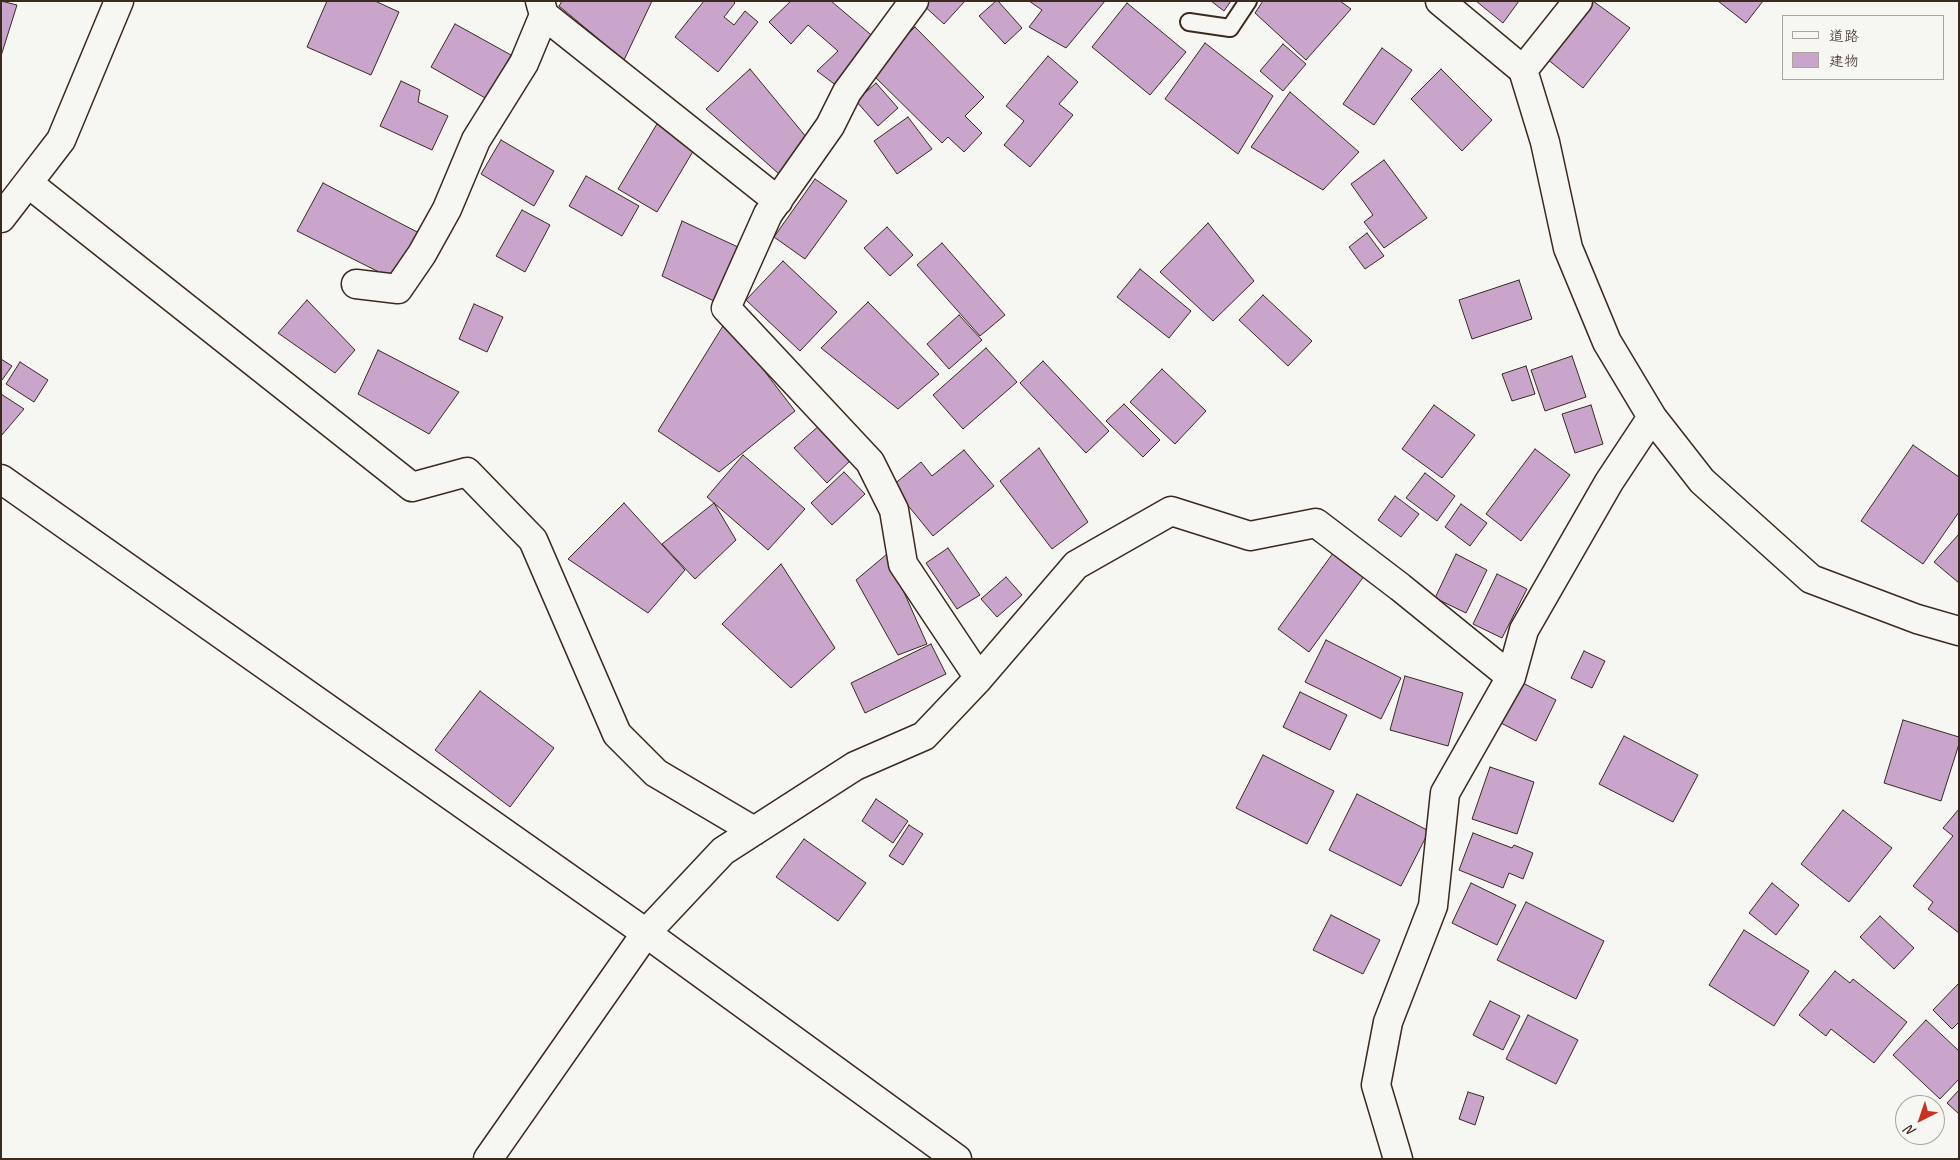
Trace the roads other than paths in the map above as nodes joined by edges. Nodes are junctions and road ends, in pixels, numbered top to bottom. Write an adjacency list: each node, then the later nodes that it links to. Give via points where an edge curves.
1 (119, 1): 9 (street, via 61,140)
2 (914, 1): 10 (street, via 847,92 830,126)
3 (1248, 1): 7 (lane, via 1230,28)
4 (1440, 1): 8 (street)
5 (1578, 1): 8 (street)
6 (542, 8): 10 (street); 12 (street, via 524,63 476,140 448,208 422,254 398,289)
7 (1189, 22)
8 (1523, 70): 13 (street, via 1545,142 1568,248 1607,342)
9 (28, 183): 11 (street); 18 (street, via 412,487 467,472 533,540 617,734 656,773)
10 (778, 201): 17 (street, via 768,214 726,308 870,462 894,510 903,564)
11 (1, 218)
12 (356, 284)
13 (1652, 418): 15 (street, via 1702,481 1811,580); 16 (street, via 1609,482 1524,630)
14 (1, 479): 19 (street)
15 (1959, 631)
16 (1511, 677): 17 (street, via 1316,522 1250,536 1171,511 1076,565); 22 (street, via 1445,793 1433,906 1388,1022 1376,1085)
17 (979, 678): 18 (street, via 924,736 856,766)
18 (754, 832): 19 (street, via 723,851)
19 (646, 933): 20 (street); 21 (street)
20 (488, 1159)
21 (957, 1159)
22 (1398, 1159)

